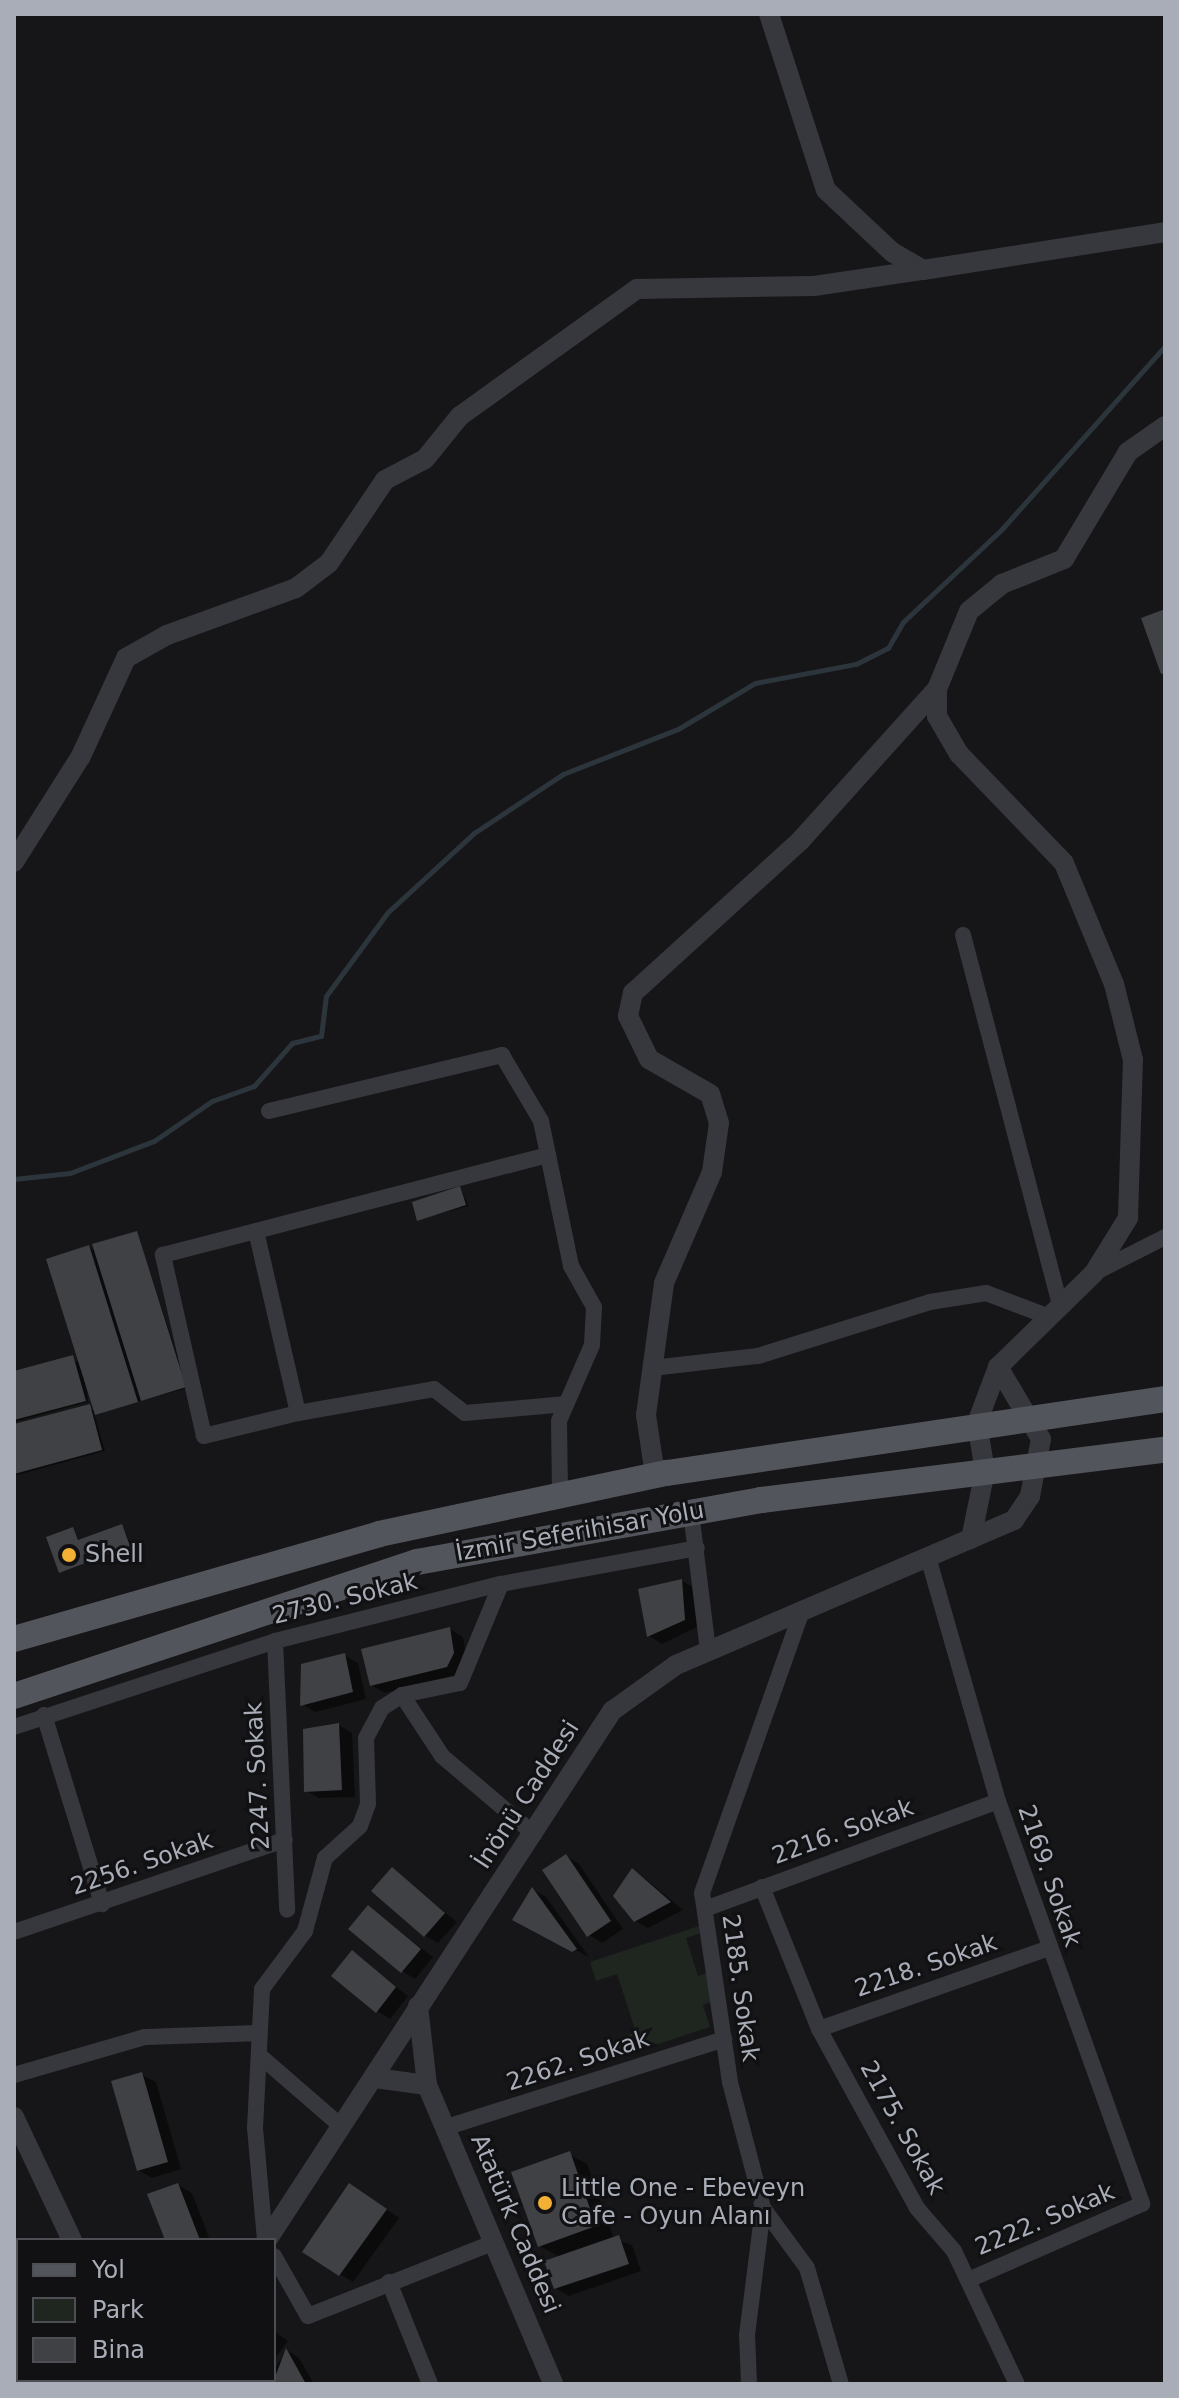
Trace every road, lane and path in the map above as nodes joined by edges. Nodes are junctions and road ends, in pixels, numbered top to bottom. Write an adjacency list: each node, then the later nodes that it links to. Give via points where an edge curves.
1 (769, 14): 3 (street, via 826,190 892,252)
2 (1165, 232): 3 (street)
3 (923, 270): 6 (street, via 814,286 637,289 460,416 425,459 385,480 329,563 296,588 167,635 126,658 81,756)
4 (1165, 426): 5 (street, via 1128,452 1064,559 1002,584 969,611)
5 (937, 689): 12 (street, via 937,716 959,754 1064,863 1114,984 1133,1060 1128,1218); 15 (street, via 800,841 633,993 628,1016 649,1059 710,1094 719,1123 712,1172 664,1283)
6 (14, 862)
7 (963, 935): 13 (street)
8 (269, 1111): 9 (street, via 502,1055 541,1121)
9 (548, 1155): 10 (street); 17 (street, via 571,1266 594,1307 592,1345)
10 (256, 1231): 18 (street); 18 (street, via 163,1255 204,1436)
11 (1165, 1237): 12 (street)
12 (1094, 1273): 13 (street)
13 (1054, 1310): 14 (street); 15 (street, via 986,1293 930,1302 758,1356)
14 (998, 1367): 19 (street); 20 (street)
15 (652, 1368): 24 (street, via 646,1415)
16 (1165, 1399): 19 (main road, İzmir Seferihisar Yolu)
17 (566, 1404): 18 (street, via 465,1413 434,1389); 25 (street, via 559,1421)
18 (298, 1413)
19 (1030, 1414): 20 (main road, İzmir Seferihisar Yolu); 22 (street, via 1041,1439)
20 (977, 1423): 23 (street); 24 (main road, İzmir Seferihisar Yolu)
21 (1165, 1450): 22 (main road, İzmir Seferihisar Yolu)
22 (1040, 1465): 23 (main road, İzmir Seferihisar Yolu); 27 (street, İnönü Caddesi, via 1014,1520)
23 (985, 1471): 26 (main road, İzmir Seferihisar Yolu); 27 (street)
24 (655, 1475): 25 (main road, İzmir Seferihisar Yolu)
25 (560, 1496): 32 (main road, İzmir Seferihisar Yolu, via 379,1534)
26 (691, 1512): 28 (street); 36 (main road, İzmir Seferihisar Yolu, via 417,1562)
27 (971, 1539): 29 (street, İnönü Caddesi)
28 (697, 1548): 30 (street, 2730. Sokak); 34 (street)
29 (928, 1557): 31 (street, İnönü Caddesi); 39 (street, 2169. Sokak)
30 (501, 1584): 33 (street, 2730. Sokak); 35 (street, via 460,1683)
31 (802, 1610): 34 (street, İnönü Caddesi); 44 (street, 2185. Sokak, via 762,1708 702,1893)
32 (14, 1639)
33 (275, 1641): 37 (street, 2730. Sokak); 41 (street, 2247. Sokak)
34 (708, 1651): 40 (street, İnönü Caddesi, via 612,1711)
35 (402, 1695): 40 (street, via 442,1756); 50 (street, via 382,1708 366,1738 368,1804 360,1826 325,1858 305,1931 262,1989)
36 (14, 1696)
37 (44, 1715): 38 (street, 2730. Sokak); 43 (street)
38 (14, 1727)
39 (998, 1801): 42 (street, 2216. Sokak); 47 (street, 2169. Sokak)
40 (534, 1834): 48 (street, İnönü Caddesi)
41 (285, 1840): 43 (street, 2256. Sokak); 45 (street, 2247. Sokak)
42 (762, 1887): 44 (street, 2216. Sokak); 49 (street, 2175. Sokak)
43 (102, 1904): 46 (street, 2256. Sokak)
44 (705, 1909): 51 (street, 2185. Sokak)
45 (287, 1910)
46 (14, 1932)
47 (1049, 1948): 49 (street, 2218. Sokak); 59 (street, 2169. Sokak)
48 (418, 2006): 54 (street, İnönü Caddesi); 55 (street, Atatürk Caddesi)
49 (819, 2029): 66 (street, 2175. Sokak, via 917,2208)
50 (259, 2033): 52 (street); 53 (street, via 145,2037)
51 (724, 2039): 58 (street, 2262. Sokak); 60 (street, 2185. Sokak)
52 (259, 2055): 57 (street); 62 (street, via 255,2128)
53 (14, 2075)
54 (375, 2078): 55 (street); 57 (street, İnönü Caddesi)
55 (427, 2085): 58 (street, Atatürk Caddesi)
56 (14, 2117): 61 (street)
57 (341, 2126): 63 (street, İnönü Caddesi)
58 (447, 2127): 64 (street, Atatürk Caddesi)
59 (1142, 2204): 66 (street, 2222. Sokak)
60 (763, 2208): 70 (street, 2185. Sokak, via 747,2335); 71 (street, via 807,2268)
61 (71, 2238)
62 (266, 2238)
63 (267, 2238)
64 (495, 2242): 67 (street); 69 (street, Atatürk Caddesi)
65 (276, 2260): 67 (street, via 308,2316)
66 (968, 2280): 72 (street, 2175. Sokak)
67 (389, 2282): 68 (street)
68 (430, 2384)
69 (553, 2384)
70 (749, 2384)
71 (841, 2384)
72 (1017, 2384)

